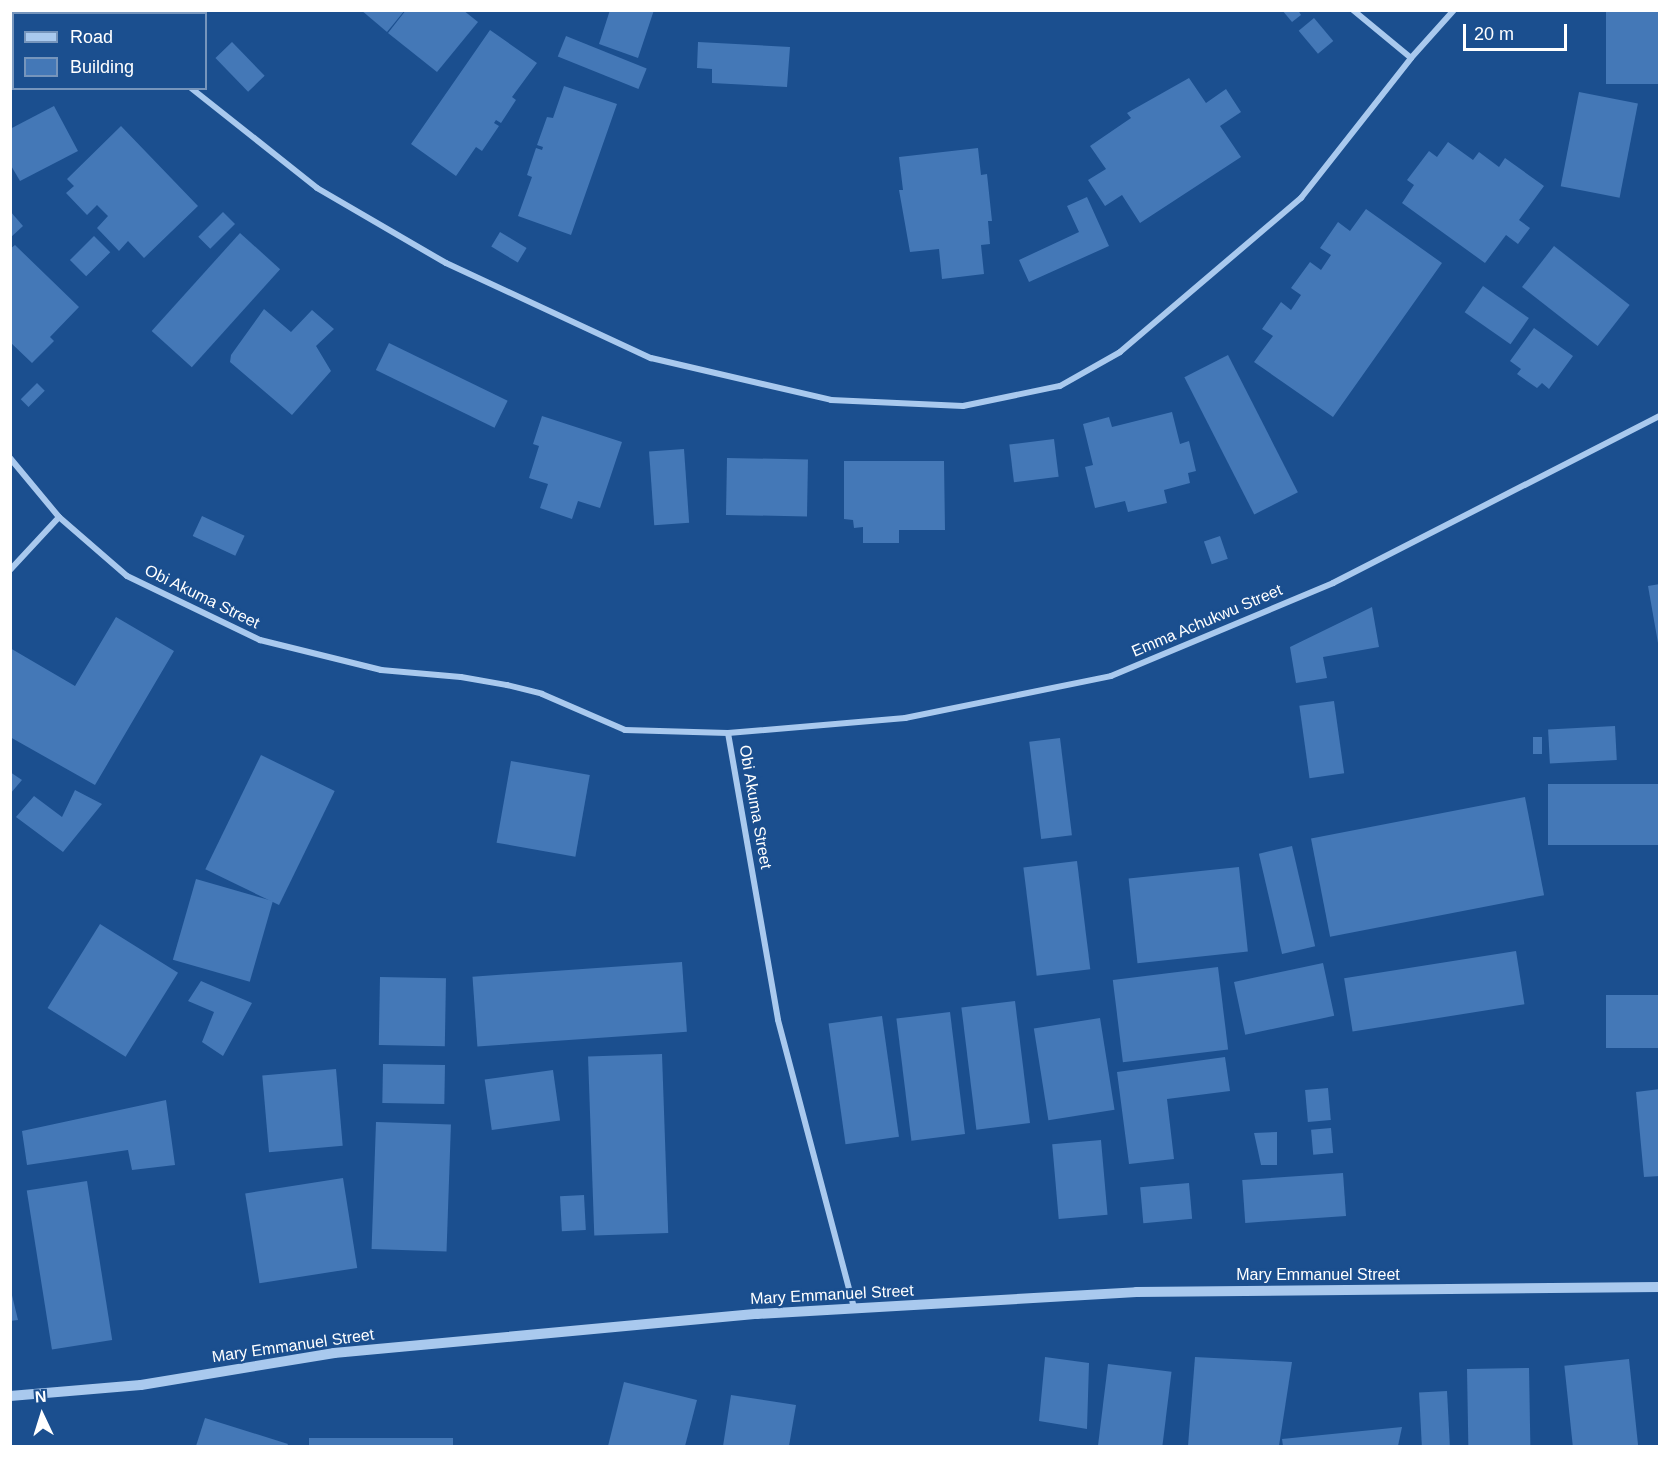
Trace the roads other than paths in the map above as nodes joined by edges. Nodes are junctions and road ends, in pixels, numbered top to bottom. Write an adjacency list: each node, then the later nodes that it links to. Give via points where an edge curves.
1 (1353, 10): 3 (street)
2 (1455, 10): 3 (street)
3 (1411, 58): 4 (street, via 1301,198 1120,352 1060,386 963,406 831,399 651,358 416,246 317,188)
4 (194, 90)
5 (1659, 416): 9 (street, Emma Achukwu Street, via 1333,583 1111,676 905,718)
6 (10, 458): 7 (street, Obi Akuma Street)
7 (59, 517): 8 (street); 9 (street, Obi Akuma Street, via 127,576 260,640 381,670 461,677 542,694 626,730)
8 (10, 570)
9 (728, 733): 11 (street, Obi Akuma Street, via 778,1020)
10 (1659, 1287): 11 (street, Mary Emmanuel Street, via 1136,1292)
11 (854, 1308): 12 (street, Mary Emmanuel Street, via 334,1353 141,1384)
12 (10, 1396)

